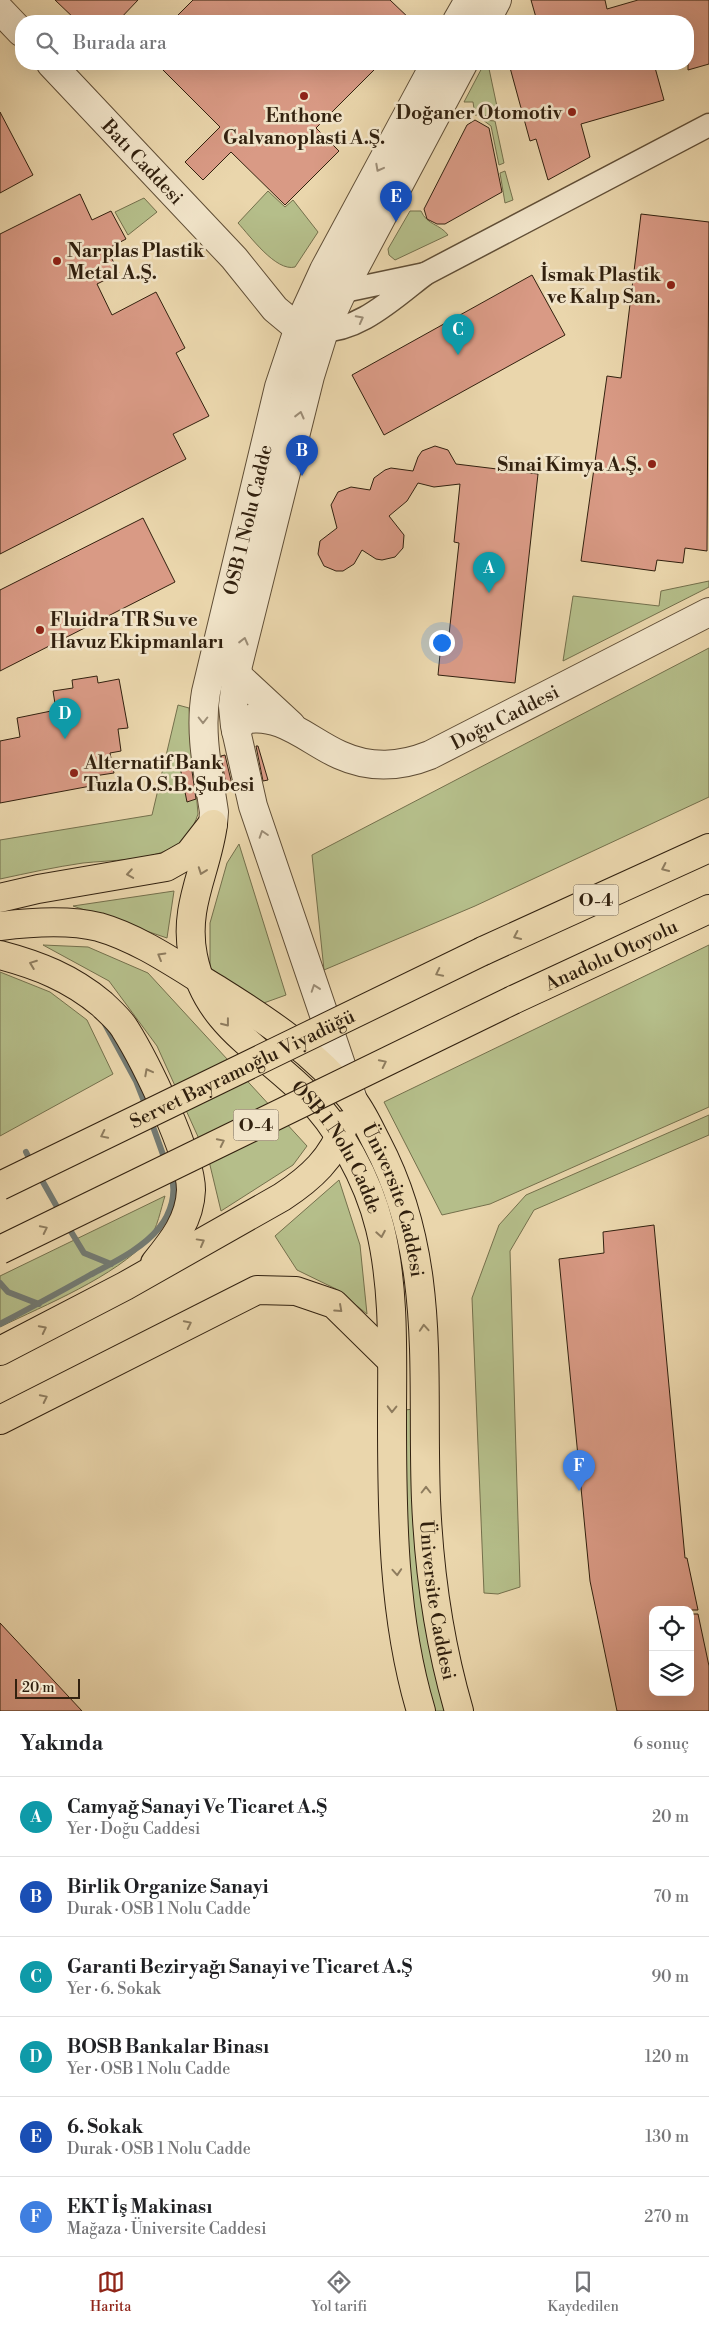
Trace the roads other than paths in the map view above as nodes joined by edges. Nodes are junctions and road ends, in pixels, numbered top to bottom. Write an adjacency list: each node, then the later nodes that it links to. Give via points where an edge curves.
1 (469, 0): 4 (street)
2 (497, 0): 5 (street)
3 (0, 10): 6 (street)
4 (460, 15)
5 (489, 15)
6 (15, 26)
7 (57, 70): 11 (street, Batı Caddesi)
8 (431, 70): 13 (street, OSB 1 Nolu Cadde, one-way to 13)
9 (459, 70): 13 (street, OSB 1 Nolu Cadde)
10 (709, 125): 12 (street)
11 (234, 258): 13 (street, Batı Caddesi, via 283,293); 14 (street, Batı Caddesi, via 275,310 286,320)
12 (425, 274): 13 (street); 14 (street, one-way to 12, via 359,320)
13 (326, 294): 14 (street, OSB 1 Nolu Cadde)
14 (312, 329): 16 (street, OSB 1 Nolu Cadde, one-way to 14, via 310,376); 17 (street, OSB 1 Nolu Cadde, via 280,386)
15 (709, 612): 18 (street, Doğu Caddesi, via 413,762 387,766 357,761 339,755)
16 (237, 675): 17 (street, via 217,673); 18 (street, Doğu Caddesi); 19 (street, OSB 1 Nolu Cadde, via 233,706)
17 (209, 680): 20 (street, OSB 1 Nolu Cadde, one-way to 20, via 202,713)
18 (295, 730): 19 (street, Doğu Caddesi, via 258,717 244,720)
19 (236, 731): 27 (street, OSB 1 Nolu Cadde, one-way to 19, via 254,806)
20 (213, 824): 22 (main road, one-way to 22, via 189,854 166,867); 26 (main road, OSB 1 Nolu Cadde, one-way to 26, via 210,849 193,896 192,954)
21 (709, 848): 29 (main road, Servet Bayramoğlu Viyadüğü / O-4, one-way to 29, bridge, via 483,951)
22 (0, 898)
23 (709, 909): 30 (main road, Anadolu Otoyolu / O-4, one-way to 23, bridge, via 513,1000)
24 (0, 926): 26 (main road, Üniversite Caddesi, one-way to 24, via 138,943 98,927 34,923)
25 (0, 955): 31 (main road, one-way to 25, via 175,1239 187,1214 191,1189 185,1159 154,1084 124,1027 103,1005 58,974 30,962)
26 (199, 979): 27 (main road, Üniversite Caddesi, via 256,1013 285,1035 329,1072); 28 (main road, OSB 1 Nolu Cadde, one-way to 28, via 215,1009 233,1031 303,1091)
27 (353, 1100): 28 (main road); 36 (main road, Üniversite Caddesi, one-way to 27, via 437,1625 429,1553 422,1292 413,1243 388,1164)
28 (340, 1139): 31 (main road, one-way to 28, via 307,1180 321,1167); 33 (main road, OSB 1 Nolu Cadde, one-way to 33, via 361,1176 379,1226 388,1277)
29 (0, 1186)
30 (0, 1250)
31 (146, 1274): 32 (main road, one-way to 31)
32 (0, 1351)
33 (392, 1360): 34 (main road, one-way to 33, via 257,1290 296,1291 334,1304); 35 (main road, Üniversite Caddesi, one-way to 35, via 393,1487 399,1595)
34 (0, 1420)
35 (421, 1711)
36 (458, 1711)

